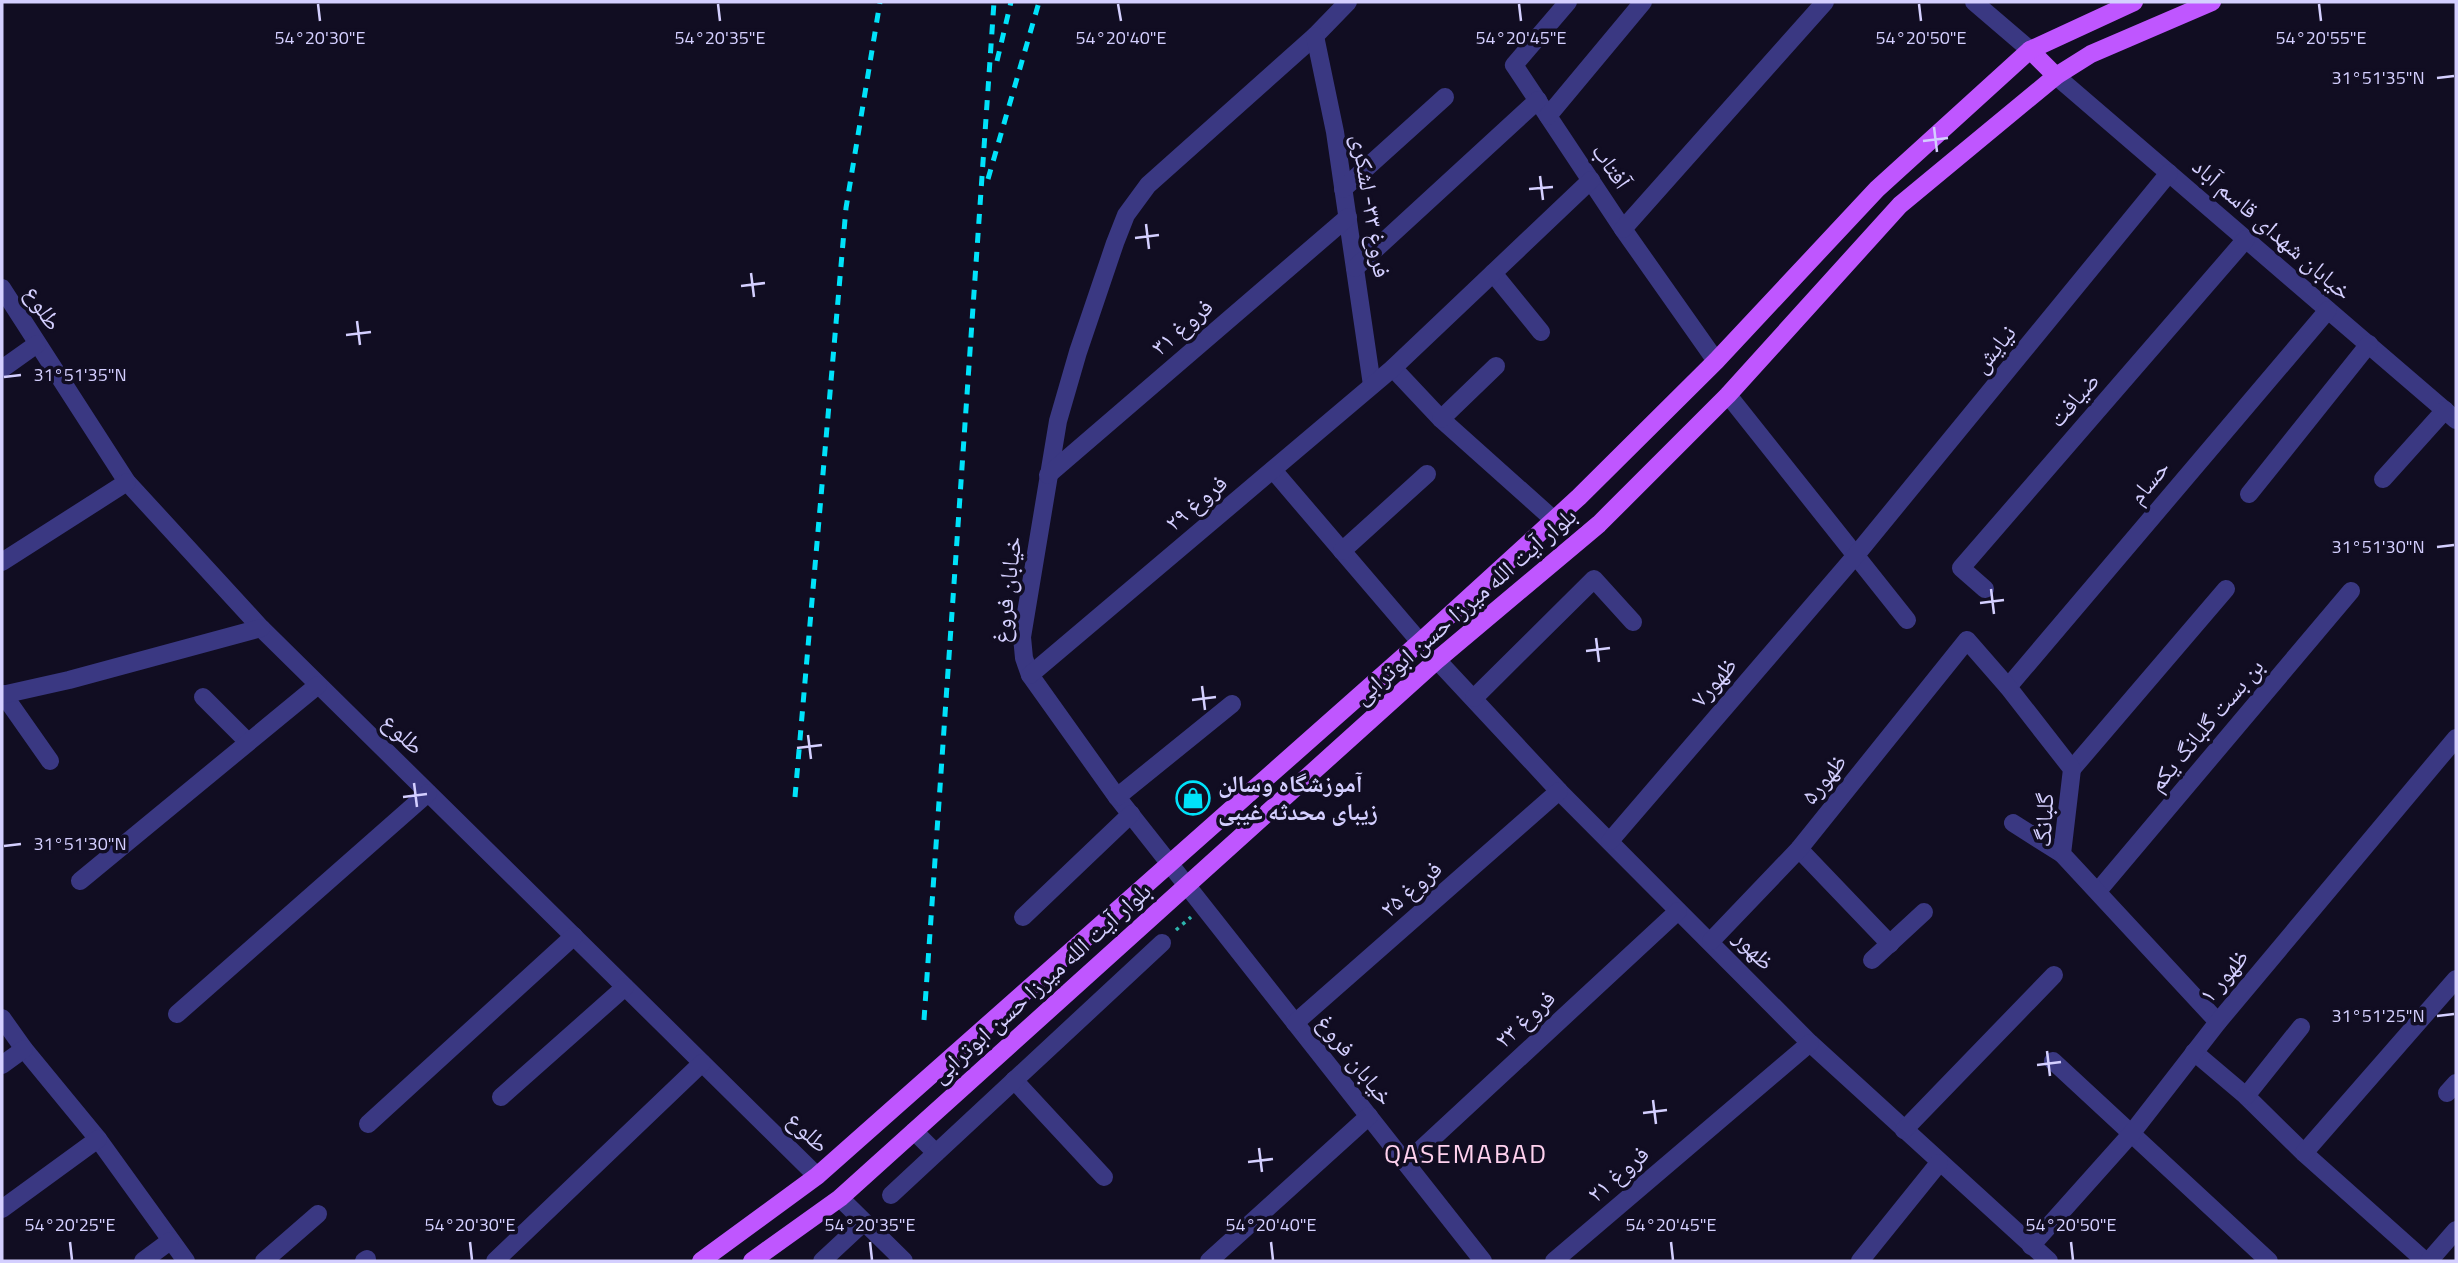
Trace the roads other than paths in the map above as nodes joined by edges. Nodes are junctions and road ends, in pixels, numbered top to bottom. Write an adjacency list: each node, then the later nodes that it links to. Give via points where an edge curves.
1 (1348, 2): 8 (street, خیابان فروغ)
2 (1568, 2): 12 (street, آفتاب, via 1514,65)
3 (1643, 2): 13 (street)
4 (1825, 2): 18 (street)
5 (1974, 2): 9 (street)
6 (2134, 2): 9 (main road, بلوار آیت الله میرزا حسن ابوترابی)
7 (2212, 2): 10 (main road, بلوار آیت الله میرزا حسن ابوترابی, via 2101,50)
8 (1315, 36): 16 (street, فروغ ۳۳- لشکری); 37 (street, خیابان فروغ, via 1148,185 1126,215 1077,352)
9 (2031, 50): 10 (main road); 27 (main road, بلوار آیت الله میرزا حسن ابوترابی, via 1877,189)
10 (2056, 76): 14 (street, خیابان شهدای قاسم آباد); 32 (main road, بلوار آیت الله میرزا حسن ابوترابی, via 1900,205)
11 (1445, 97): 16 (street)
12 (1538, 100): 13 (street, آفتاب); 20 (street)
13 (1549, 116): 15 (street, آفتاب)
14 (2169, 173): 19 (street, خیابان شهدای قاسم آباد); 43 (street, نيايش)
15 (1591, 180): 18 (street, آفتاب); 21 (street, فروغ ۲۹)
16 (1343, 189): 17 (street, فروغ ۳۳- لشکری)
17 (1348, 217): 20 (street, فروغ ۳۳- لشکری); 37 (street, فروغ ۳۱)
18 (1623, 229): 27 (street, آفتاب)
19 (2246, 239): 23 (street, خیابان شهدای قاسم آباد); 45 (street, ضیافت, via 1961,568)
20 (1355, 268): 31 (street, فروغ ۳۳- لشکری)
21 (1493, 273): 24 (street); 29 (street, فروغ ۲۹)
22 (2, 288): 25 (street, طلوع)
23 (2328, 310): 26 (street, خیابان شهدای قاسم آباد); 56 (street, حسام)
24 (1541, 332)
25 (37, 344): 30 (street); 39 (street, طلوع)
26 (2369, 344): 33 (street, خیابان شهدای قاسم آباد); 40 (street)
27 (1716, 361): 41 (main road, بلوار آیت الله میرزا حسن ابوترابی)
28 (1496, 366): 34 (street)
29 (1393, 368): 31 (street, فروغ ۲۹); 34 (street)
30 (2, 369)
31 (1372, 385): 35 (street, فروغ ۲۹)
32 (1728, 395): 43 (street); 53 (main road, بلوار آیت الله میرزا حسن ابوترابی, via 1599,524)
33 (2451, 415): 38 (street)
34 (1441, 419): 41 (street)
35 (1273, 470): 42 (street); 54 (street, فروغ ۲۹)
36 (1427, 474): 42 (street)
37 (1048, 475): 54 (street, خیابان فروغ, via 1022,637)
38 (2383, 479)
39 (127, 482): 44 (street); 50 (street, طلوع)
40 (2249, 494)
41 (1554, 520): 52 (main road, بلوار آیت الله میرزا حسن ابوترابی)
42 (1342, 551): 52 (street)
43 (1856, 555): 48 (street); 70 (street, ظهور۷)
44 (2, 562)
45 (1985, 589)
46 (2226, 589): 64 (street)
47 (2351, 591): 76 (street, بن بست گلبانگ یکم)
48 (1907, 621)
49 (1633, 622): 59 (street, via 1594,579)
50 (261, 628): 55 (street, طلوع); 57 (street)
51 (1967, 640): 56 (street, گلبانگ); 71 (street, ظهور۵)
52 (1420, 642): 73 (main road, بلوار آیت الله میرزا حسن ابوترابی)
53 (1437, 660): 59 (street, ظهور); 75 (main road, بلوار آیت الله میرزا حسن ابوترابی)
54 (1030, 675): 67 (street, خیابان فروغ)
55 (318, 685): 62 (street); 66 (street, طلوع)
56 (2008, 687): 64 (street, گلبانگ)
57 (3, 694): 63 (street)
58 (203, 697): 62 (street)
59 (1474, 698): 65 (street, ظهور)
60 (1232, 704): 67 (street)
61 (2456, 738): 92 (street, ظهور ۱)
62 (247, 741): 74 (street)
63 (50, 761)
64 (2072, 769): 72 (street, گلبانگ)
65 (1559, 791): 70 (street, ظهور); 93 (street, فروغ ۲۵)
66 (428, 793): 80 (street, طلوع); 90 (street)
67 (1117, 797): 68 (street, خیابان فروغ)
68 (1130, 814): 73 (street, خیابان فروغ); 79 (street)
69 (2013, 822): 72 (street)
70 (1610, 841): 77 (street, ظهور)
71 (1799, 849): 81 (street, ظهور۵); 83 (street)
72 (2062, 854): 76 (street, گلبانگ)
73 (1170, 864): 75 (street, خیابان فروغ); 114 (main road, بلوار آیت الله میرزا حسن ابوترابی)
74 (80, 881)
75 (1186, 884): 85 (main road, بلوار آیت الله میرزا حسن ابوترابی); 93 (street, خیابان فروغ)
76 (2098, 891): 92 (street, گلبانگ)
77 (1678, 911): 81 (street, ظهور); 112 (street, فروغ ۲۳)
78 (1924, 912): 83 (street)
79 (1023, 917)
80 (574, 936): 89 (street, طلوع); 105 (street)
81 (1711, 941): 95 (street, ظهور)
82 (1162, 943): 88 (street)
83 (1890, 944): 84 (street)
84 (1872, 960)
85 (1096, 965): 88 (street); 107 (main road, بلوار آیت الله میرزا حسن ابوترابی)
86 (2054, 975): 106 (street)
87 (2456, 979): 111 (street)
88 (1116, 986): 101 (street)
89 (625, 987): 99 (street, طلوع); 103 (street)
90 (177, 1014)
91 (2, 1018): 96 (street)
92 (2218, 1022): 97 (street, ظهور ۱)
93 (1295, 1023): 104 (street, خیابان فروغ)
94 (2301, 1027): 102 (street)
95 (1810, 1043): 106 (street, ظهور); 134 (street, فروغ ۲۱)
96 (24, 1049): 100 (street); 109 (street)
97 (2193, 1052): 102 (street); 108 (street, ظهور ۱)
98 (2053, 1061): 108 (street)
99 (702, 1062): 114 (street, طلوع); 127 (street)
100 (2, 1065)
101 (1014, 1080): 110 (street); 115 (street)
102 (2246, 1096): 111 (street)
103 (501, 1097)
104 (1369, 1116): 112 (street, خیابان فروغ); 132 (street)
105 (368, 1124)
106 (1903, 1130): 113 (street, ظهور)
107 (914, 1131): 110 (street); 117 (main road, بلوار آیت الله میرزا حسن ابوترابی)
108 (2131, 1134): 123 (street, ظهور ۱); 137 (street)
109 (97, 1139): 118 (street); 122 (street)
110 (936, 1153): 116 (street)
111 (2304, 1153): 138 (street)
112 (1406, 1163): 133 (street, خیابان فروغ)
113 (1939, 1163): 123 (street, ظهور); 135 (street)
114 (817, 1176): 117 (main road); 128 (main road, بلوار آیت الله میرزا حسن ابوترابی)
115 (1104, 1177)
116 (891, 1195)
117 (840, 1198): 120 (street); 129 (main road, بلوار آیت الله میرزا حسن ابوترابی)
118 (2, 1209)
119 (318, 1214): 126 (street)
120 (864, 1222): 130 (street); 131 (street)
121 (2456, 1230): 138 (street)
122 (170, 1241): 124 (street); 125 (street)
123 (2031, 1246): 136 (street, ظهور)
124 (143, 1261)
125 (186, 1261)
126 (264, 1261)
127 (495, 1261)
128 (701, 1261)
129 (752, 1261)
130 (822, 1261)
131 (904, 1261)
132 (1209, 1261)
133 (1483, 1261)
134 (1554, 1261)
135 (1860, 1261)
136 (2049, 1261)
137 (2269, 1261)
138 (2427, 1261)

